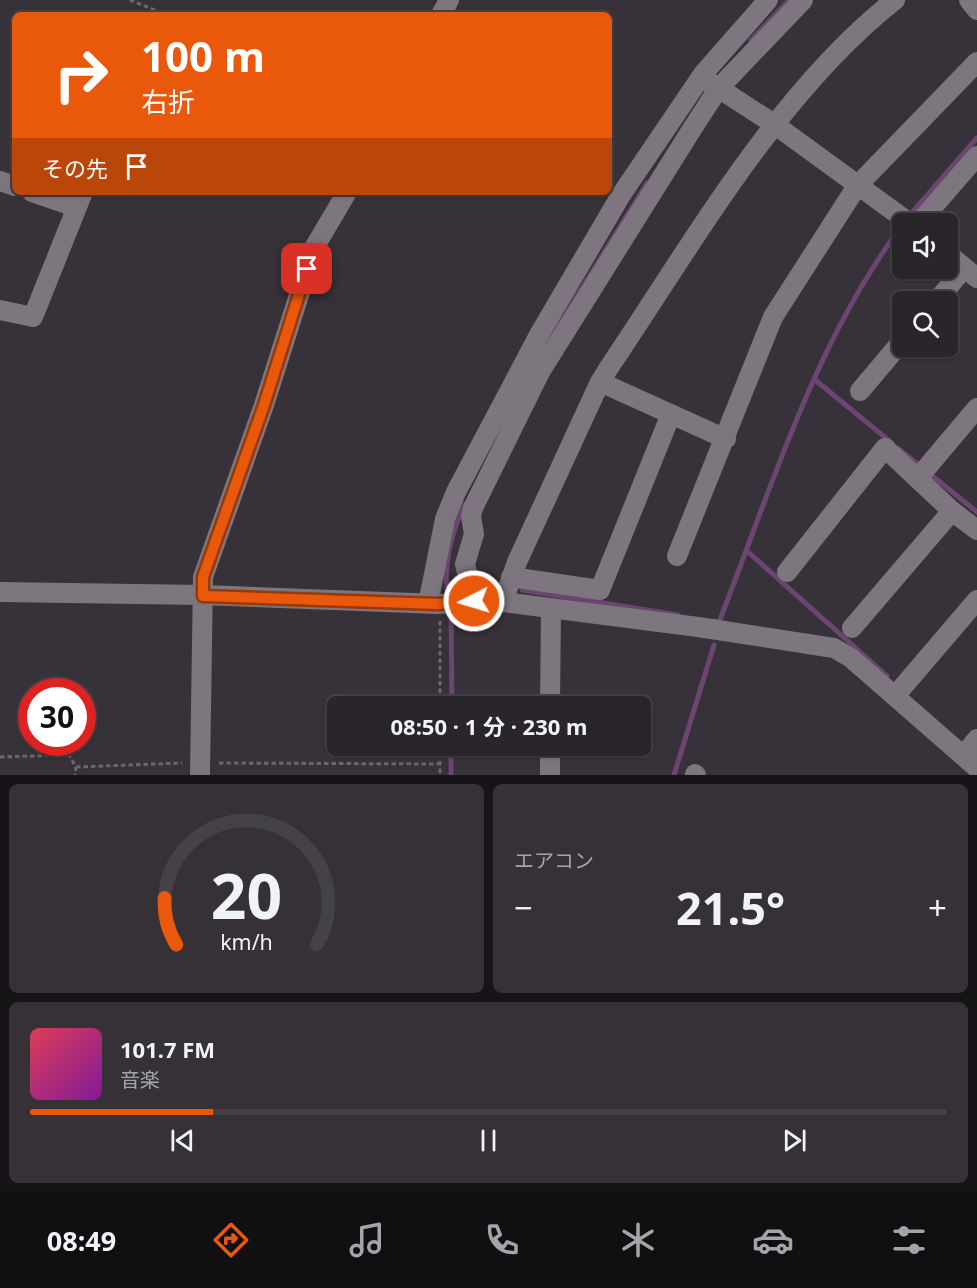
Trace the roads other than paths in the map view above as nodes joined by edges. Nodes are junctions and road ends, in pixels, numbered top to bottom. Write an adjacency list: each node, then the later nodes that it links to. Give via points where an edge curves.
1 (768, 0): 7 (street)
2 (803, 0): 7 (street)
3 (895, 0): 8 (street, via 860,29)
4 (969, 0): 5 (street)
5 (977, 10)
6 (977, 62): 10 (street)
7 (710, 83): 8 (street); 21 (street); 21 (street, via 621,195)
8 (774, 124): 10 (street); 22 (street)
9 (977, 156): 15 (street)
10 (857, 186): 14 (street); 26 (street, via 773,317)
11 (52, 195): 13 (street)
12 (345, 195): 35 (street, via 314,248 203,577)
13 (79, 199): 19 (street, via 33,317)
14 (897, 213)
15 (917, 213)
16 (958, 263): 17 (street)
17 (970, 273): 18 (street)
18 (949, 291)
19 (0, 310)
20 (892, 353): 23 (street)
21 (533, 366): 28 (street)
22 (600, 382): 25 (street); 33 (street)
23 (860, 391)
24 (977, 408): 27 (street)
25 (671, 414): 26 (street); 33 (street, via 600,590)
26 (726, 439): 31 (street)
27 (918, 478): 29 (street); 32 (street, via 885,448)
28 (461, 511): 37 (street, via 474,534 465,564); 39 (street)
29 (952, 511): 30 (street); 41 (street)
30 (977, 530)
31 (677, 556)
32 (787, 572)
33 (511, 578): 38 (street)
34 (0, 592): 35 (street)
35 (203, 596): 39 (street); 47 (street)
36 (977, 600): 43 (street)
37 (474, 601): 38 (street); 39 (street)
38 (503, 602): 40 (street)
39 (441, 604)
40 (552, 608): 42 (street); 43 (street, via 834,648)
41 (852, 628)
42 (550, 696)
43 (895, 696): 46 (street)
44 (977, 739): 46 (street)
45 (550, 756): 48 (street)
46 (970, 762)
47 (200, 769)
48 (550, 775)

